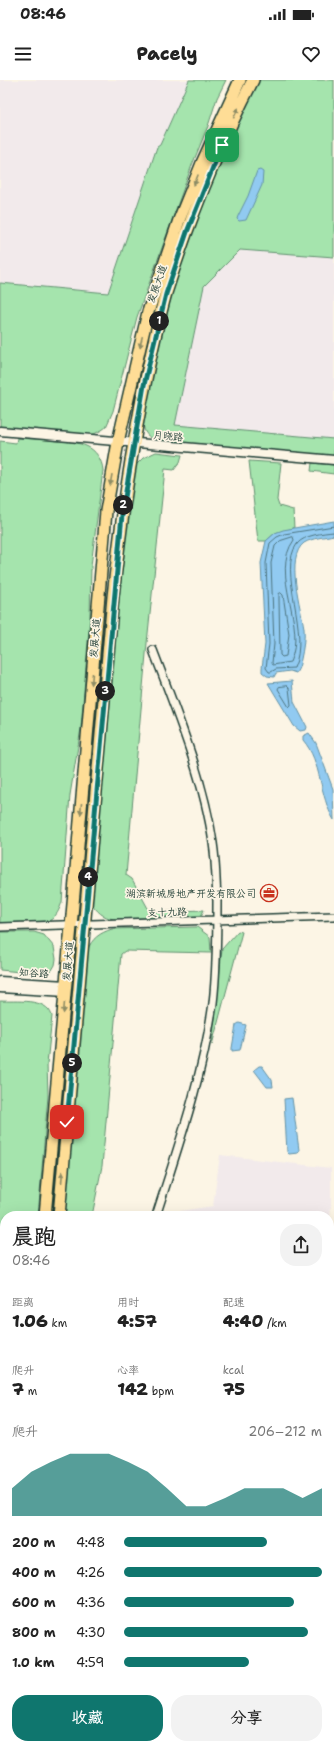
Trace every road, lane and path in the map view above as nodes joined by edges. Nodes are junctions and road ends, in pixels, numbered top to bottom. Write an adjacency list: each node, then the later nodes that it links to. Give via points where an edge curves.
1 (240, 80): 4 (main road, 发展大道, one-way to 4, via 200,168 150,305)
2 (253, 80): 5 (main road, 发展大道, one-way to 2, via 153,343 166,294 209,175)
3 (0, 431): 4 (street, 月晓路)
4 (118, 442): 5 (street, 月晓路); 11 (main road, 发展大道, one-way to 11, via 104,526)
5 (133, 443): 6 (street, 月晓路); 10 (main road, 发展大道, via 113,597)
6 (334, 460)
7 (153, 650): 9 (street, via 185,738 209,822 216,876)
8 (334, 916): 9 (street, 支十九路)
9 (217, 920): 10 (street, 支十九路); 18 (street, via 218,949 213,1003 190,1104)
10 (84, 924): 11 (street, 支十九路); 17 (main road, 发展大道, one-way to 10)
11 (72, 925): 12 (street, 支十九路); 15 (main road, 发展大道)
12 (0, 927)
13 (0, 981): 15 (street, 知谷路)
14 (0, 988): 15 (street, 知谷路)
15 (66, 989): 16 (main road, 发展大道, one-way to 16)
16 (45, 1211)
17 (59, 1211)
18 (158, 1211)

